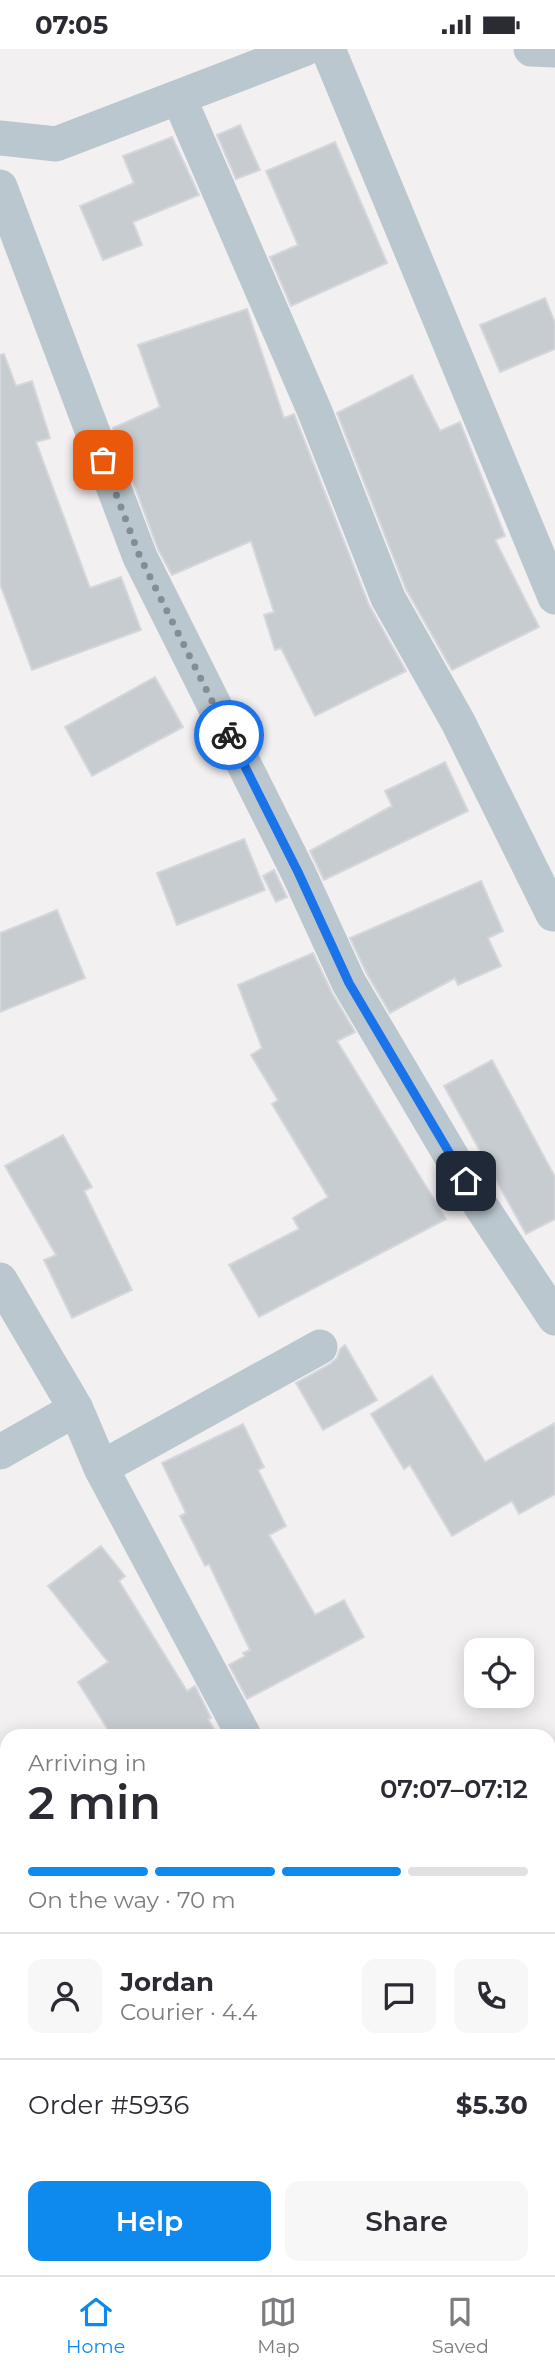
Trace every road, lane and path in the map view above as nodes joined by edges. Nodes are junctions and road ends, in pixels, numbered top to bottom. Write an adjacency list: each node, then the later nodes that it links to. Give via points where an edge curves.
1 (304, 49): 5 (street)
2 (328, 49): 8 (street)
3 (531, 49): 4 (street)
4 (555, 50)
5 (179, 98): 6 (street, via 56,144); 9 (street, via 388,598 458,722)
6 (0, 138)
7 (0, 187): 11 (street, via 140,557 349,983 479,1203)
8 (555, 597)
9 (553, 914)
10 (0, 1280): 13 (street)
11 (555, 1318)
12 (320, 1347): 15 (street)
13 (76, 1409): 14 (street); 15 (street)
14 (0, 1452)
15 (101, 1468): 16 (street)
16 (240, 1729)

